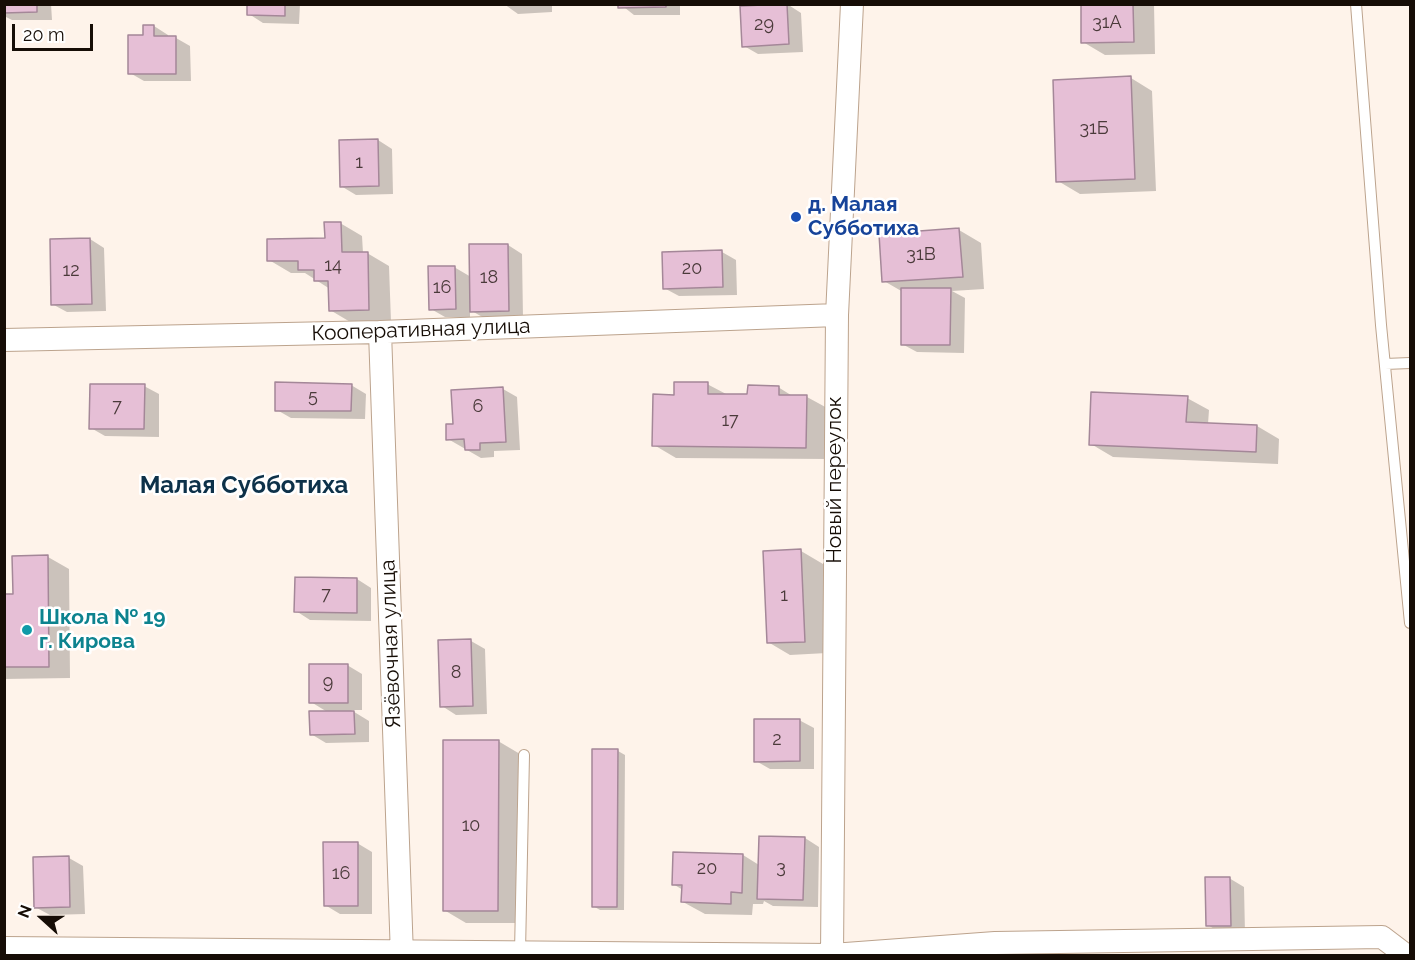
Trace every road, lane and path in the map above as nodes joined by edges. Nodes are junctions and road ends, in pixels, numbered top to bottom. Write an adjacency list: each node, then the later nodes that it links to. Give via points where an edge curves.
1 (852, 4): 3 (street, Новый переулок)
2 (1356, 4): 7 (lane)
3 (837, 315): 4 (street, Кооперативная улица); 13 (street, Новый переулок)
4 (380, 332): 5 (street, Кооперативная улица); 12 (street, Язёвочная улица)
5 (4, 340)
6 (1410, 363): 7 (lane)
7 (1385, 364): 8 (lane)
8 (1410, 623)
9 (524, 755): 11 (lane)
10 (4, 948): 12 (street)
11 (520, 952): 12 (street); 13 (street)
12 (402, 954)
13 (832, 955): 14 (street, via 995,943 1382,937)
14 (1407, 956)

